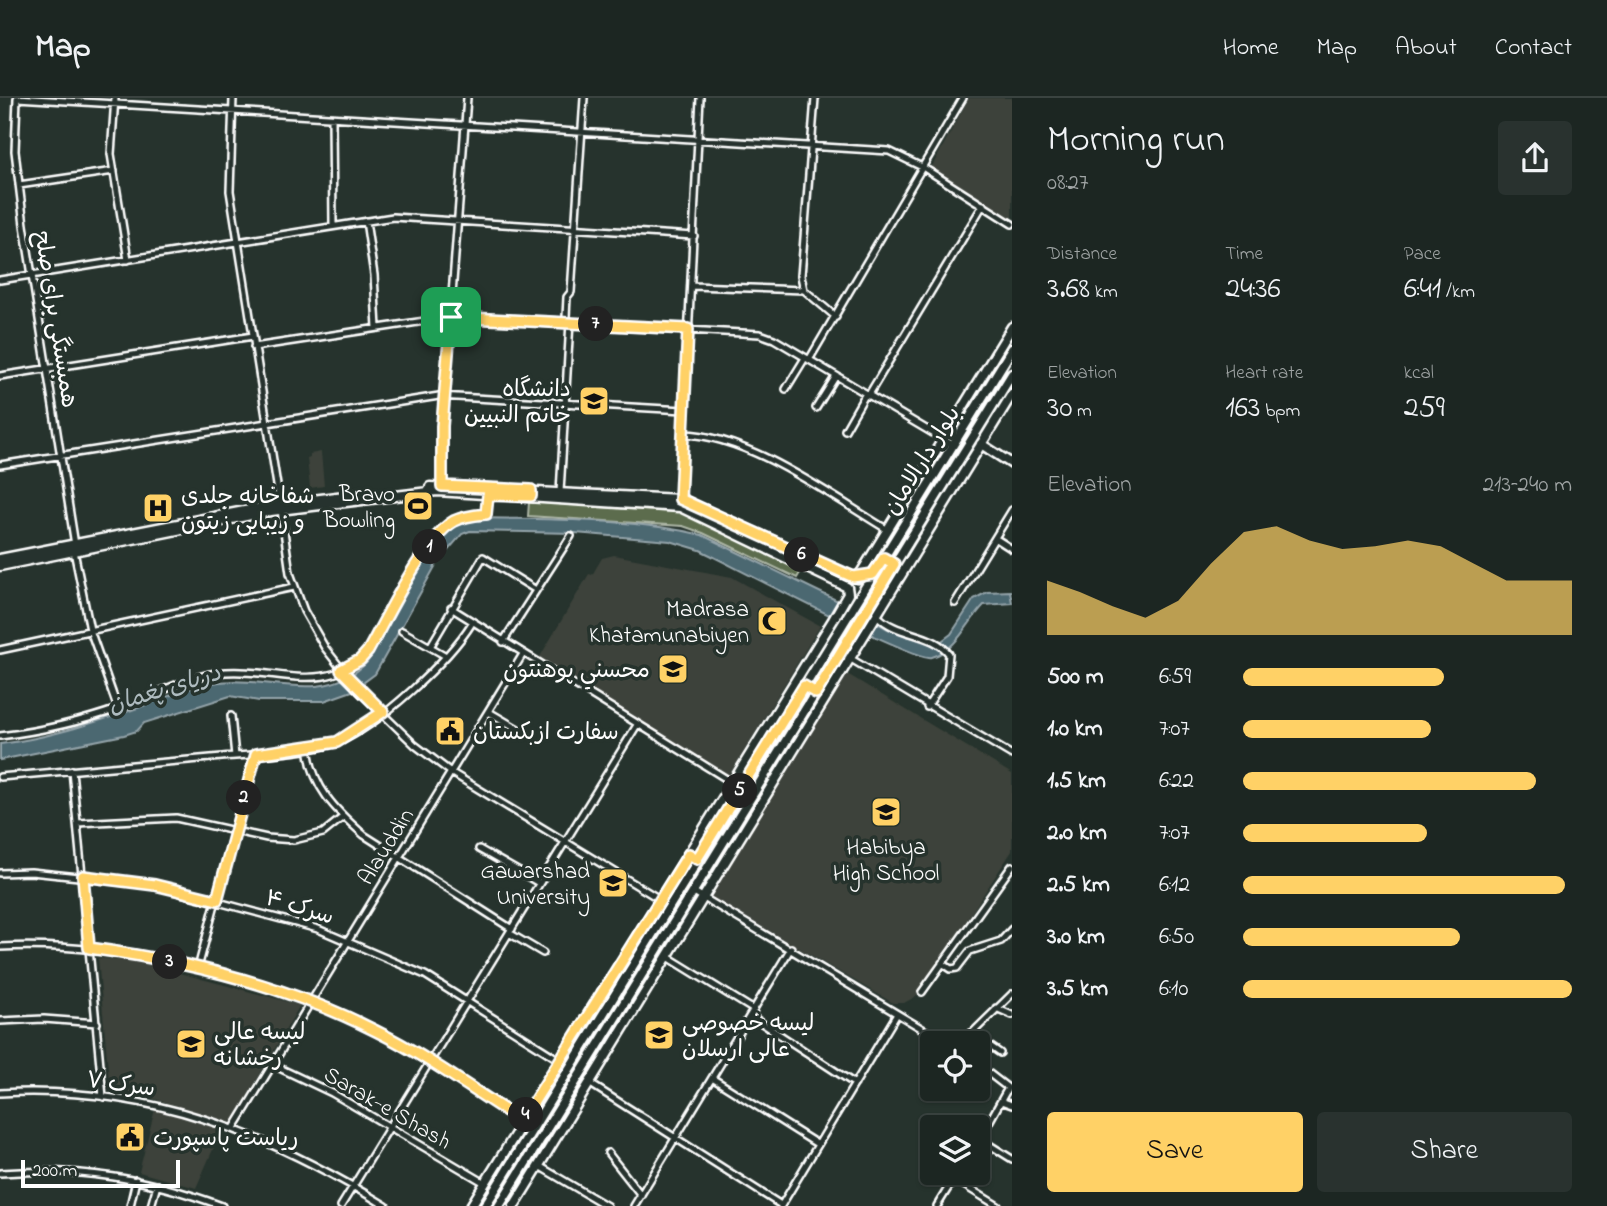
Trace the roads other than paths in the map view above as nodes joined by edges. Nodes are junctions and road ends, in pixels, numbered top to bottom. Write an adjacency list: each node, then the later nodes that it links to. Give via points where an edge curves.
1 (17, 98): 8 (street); 17 (street, همبستگی برای صلح)
2 (233, 98): 9 (street)
3 (467, 98): 11 (street)
4 (584, 98): 12 (street)
5 (700, 98): 13 (street)
6 (815, 98): 14 (street)
7 (963, 98): 15 (street)
8 (115, 101): 9 (street); 16 (street)
9 (232, 113): 10 (street); 25 (street, via 230,191)
10 (332, 118): 11 (street); 22 (street)
11 (465, 125): 12 (street); 20 (street)
12 (582, 133): 13 (street); 23 (street)
13 (697, 141): 14 (street); 24 (street)
14 (811, 148): 15 (street, via 896,152); 30 (street, via 801,276)
15 (924, 168): 18 (street); 32 (street)
16 (114, 171): 17 (street); 26 (street)
17 (19, 185): 27 (street, همبستگی برای صلح)
18 (983, 205): 21 (street); 48 (street)
19 (366, 221): 20 (street); 22 (street); 35 (street)
20 (459, 222): 23 (street); 31 (street)
21 (1012, 224)
22 (333, 226): 25 (street)
23 (575, 229): 24 (street); 33 (street, via 567,296)
24 (694, 236): 29 (street)
25 (237, 241): 26 (street); 37 (street)
26 (128, 260): 27 (street)
27 (32, 275): 28 (street); 41 (street, همبستگی برای صلح)
28 (0, 280)
29 (692, 286): 30 (street); 36 (street)
30 (804, 290): 32 (street)
31 (451, 317): 33 (street); 35 (street); 47 (street)
32 (836, 317): 40 (street)
33 (570, 322): 36 (street); 49 (street)
34 (1012, 327): 55 (main road)
35 (377, 328): 38 (street)
36 (688, 329): 40 (street, via 760,334); 51 (street)
37 (253, 336): 38 (street); 41 (street)
38 (254, 347): 52 (street)
39 (1012, 349): 57 (main road, بلوار دارالامان)
40 (807, 359): 44 (street); 45 (street)
41 (47, 368): 43 (street); 58 (street, همبستگی برای صلح)
42 (1012, 374): 77 (main road, بلوار دارالامان)
43 (0, 376)
44 (836, 376): 48 (street); 50 (street)
45 (786, 389)
46 (1012, 394): 56 (main road)
47 (445, 396): 49 (street); 52 (street); 61 (street)
48 (867, 396): 53 (street); 55 (street)
49 (564, 403): 51 (street); 62 (street)
50 (816, 408)
51 (684, 410): 54 (street)
52 (267, 422): 58 (street); 66 (street)
53 (845, 430)
54 (683, 434): 65 (street); 68 (street, via 703,434 752,450)
55 (943, 440): 57 (street); 68 (main road)
56 (981, 444): 59 (main road); 84 (main road)
57 (953, 445): 74 (main road, بلوار دارالامان)
58 (62, 455): 60 (street); 71 (street, همبستگی برای صلح)
59 (1012, 464)
60 (0, 465)
61 (442, 486): 63 (main road); 66 (main road)
62 (560, 492): 63 (main road); 65 (main road)
63 (531, 493): 64 (main road); 88 (main road, via 694,511 845,584 849,592)
64 (488, 495): 66 (main road, via 416,493); 97 (street, via 486,514 461,518 439,534 368,651)
65 (680, 499): 79 (main road)
66 (280, 507): 71 (main road); 80 (street)
67 (1012, 510): 70 (street)
68 (888, 530): 79 (main road)
69 (571, 536): 81 (street)
70 (995, 538): 72 (street); 82 (street)
71 (75, 548): 73 (main road); 86 (street, همبستگی برای صلح)
72 (1012, 549)
73 (29, 557): 75 (main road); 76 (main road)
74 (884, 558): 77 (main road); 78 (main road, بلوار دارالامان)
75 (0, 559)
76 (0, 566)
77 (891, 568): 93 (main road, بلوار دارالامان)
78 (873, 574): 79 (main road); 90 (main road, بلوار دارالامان)
79 (858, 578)
80 (294, 587): 86 (street); 97 (street, via 316,633)
81 (536, 590): 83 (street, via 483,557); 89 (street)
82 (955, 603)
83 (451, 608): 85 (street); 91 (street)
84 (875, 618): 96 (main road); 100 (street, via 939,643 946,650 951,659 947,676)
85 (472, 623): 89 (street); 95 (street)
86 (90, 630): 92 (street); 101 (street, همبستگی برای صلح)
87 (402, 631): 91 (street)
88 (820, 640): 90 (main road); 115 (main road)
89 (503, 642): 94 (street)
90 (829, 646): 98 (main road)
91 (430, 647): 95 (street)
92 (0, 650)
93 (841, 653): 96 (street); 99 (main road)
94 (523, 654): 103 (street, Alauddin); 105 (street)
95 (446, 656): 102 (street)
96 (851, 659): 100 (street); 131 (main road)
97 (342, 671): 101 (street, via 301,679 226,672); 102 (street)
98 (804, 686): 99 (main road); 116 (main road)
99 (816, 693): 130 (main road)
100 (927, 707): 110 (street)
101 (118, 709): 107 (street, via 34,732)
102 (383, 712): 108 (street, via 337,742); 113 (street, via 415,745)
103 (489, 712): 106 (street); 113 (street, Alauddin)
104 (231, 716): 111 (street)
105 (637, 725): 115 (street); 120 (street)
106 (525, 733)
107 (0, 736)
108 (308, 747): 109 (street); 117 (street, via 317,784)
109 (256, 754): 111 (street); 119 (street)
110 (1012, 755)
111 (234, 756): 112 (street)
112 (72, 770): 114 (street); 118 (street)
113 (452, 773): 120 (street); 122 (street, Alauddin)
114 (0, 777)
115 (733, 783): 116 (street); 123 (main road)
116 (742, 788): 123 (main road)
117 (343, 817): 119 (street, via 323,833 294,840); 122 (street)
118 (77, 823): 119 (street, via 176,818); 126 (street)
119 (236, 830): 132 (street)
120 (565, 840): 129 (street); 133 (street)
121 (479, 849): 129 (street)
122 (398, 856): 135 (street); 136 (street, Alauddin)
123 (693, 857): 133 (main road); 195 (main road)
124 (1012, 866): 127 (street)
125 (0, 873): 126 (street, سرک ۴)
126 (83, 876): 132 (street, سرک ۴, via 155,885); 138 (street)
127 (1006, 877): 128 (street); 142 (street)
128 (1012, 882)
129 (539, 883): 135 (street)
130 (694, 892): 131 (street); 196 (main road)
131 (704, 898): 139 (street); 141 (main road)
132 (217, 900): 136 (street, سرک ۴); 143 (street)
133 (661, 900): 158 (main road)
134 (1012, 929): 142 (street, via 1001,941 970,951 957,968)
135 (510, 931): 140 (street); 146 (street)
136 (349, 941): 146 (street, سرک ۴, via 425,975); 147 (street, Alauddin)
137 (0, 947): 138 (street)
138 (89, 948): 143 (street); 153 (street)
139 (791, 948): 149 (street); 150 (street)
140 (543, 953)
141 (668, 957): 149 (street); 163 (main road)
142 (942, 963): 144 (street)
143 (198, 968): 147 (street)
144 (922, 992)
145 (1012, 994): 148 (street)
146 (467, 1001): 158 (street, سرک ۴); 159 (street)
147 (312, 1003): 159 (street, via 377,1031); 160 (street, Alauddin)
148 (996, 1008): 151 (street); 155 (street)
149 (752, 1013): 162 (street); 164 (street)
150 (897, 1014): 154 (street); 164 (street)
151 (1012, 1015)
152 (0, 1021): 153 (street)
153 (97, 1023): 166 (street)
154 (926, 1031)
155 (973, 1031)
156 (990, 1046): 157 (street)
157 (1000, 1053)
158 (561, 1061): 170 (main road)
159 (429, 1063): 170 (street); 172 (street)
160 (271, 1064): 171 (street, Alauddin); 172 (street, Sarak-e Shash)
161 (990, 1073): 167 (street, via 1006,1084)
162 (712, 1078): 173 (street); 174 (street)
163 (589, 1083): 173 (street); 178 (main road)
164 (855, 1084): 174 (street)
165 (0, 1093): 166 (street, سرک ۷)
166 (103, 1097): 171 (street, سرک ۷, via 146,1102)
167 (1001, 1101): 168 (street); 169 (street)
168 (1012, 1105)
169 (990, 1120)
170 (522, 1121): 181 (main road)
171 (234, 1128): 185 (street, سرک ۷)
172 (391, 1128): 181 (street, Sarak-e Shash); 185 (street)
173 (676, 1138): 186 (street); 188 (street)
174 (817, 1144): 188 (street)
175 (990, 1146): 177 (street)
176 (608, 1153): 186 (street)
177 (1012, 1159)
178 (539, 1167): 197 (main road); 198 (street)
179 (0, 1173): 180 (street, via 92,1172)
180 (136, 1180): 182 (street); 189 (street)
181 (485, 1183): 194 (main road)
182 (156, 1185): 190 (street); 191 (street)
183 (950, 1185): 199 (street)
184 (964, 1185): 200 (street)
185 (353, 1186): 192 (street); 193 (street, سرک ۷)
186 (640, 1195): 187 (street)
187 (637, 1205)
188 (781, 1205)
189 (130, 1206)
190 (151, 1206)
191 (222, 1206)
192 (341, 1206)
193 (386, 1206)
194 (471, 1206)
195 (485, 1206)
196 (499, 1206)
197 (514, 1206)
198 (607, 1206)
199 (937, 1206)
200 (998, 1206)

